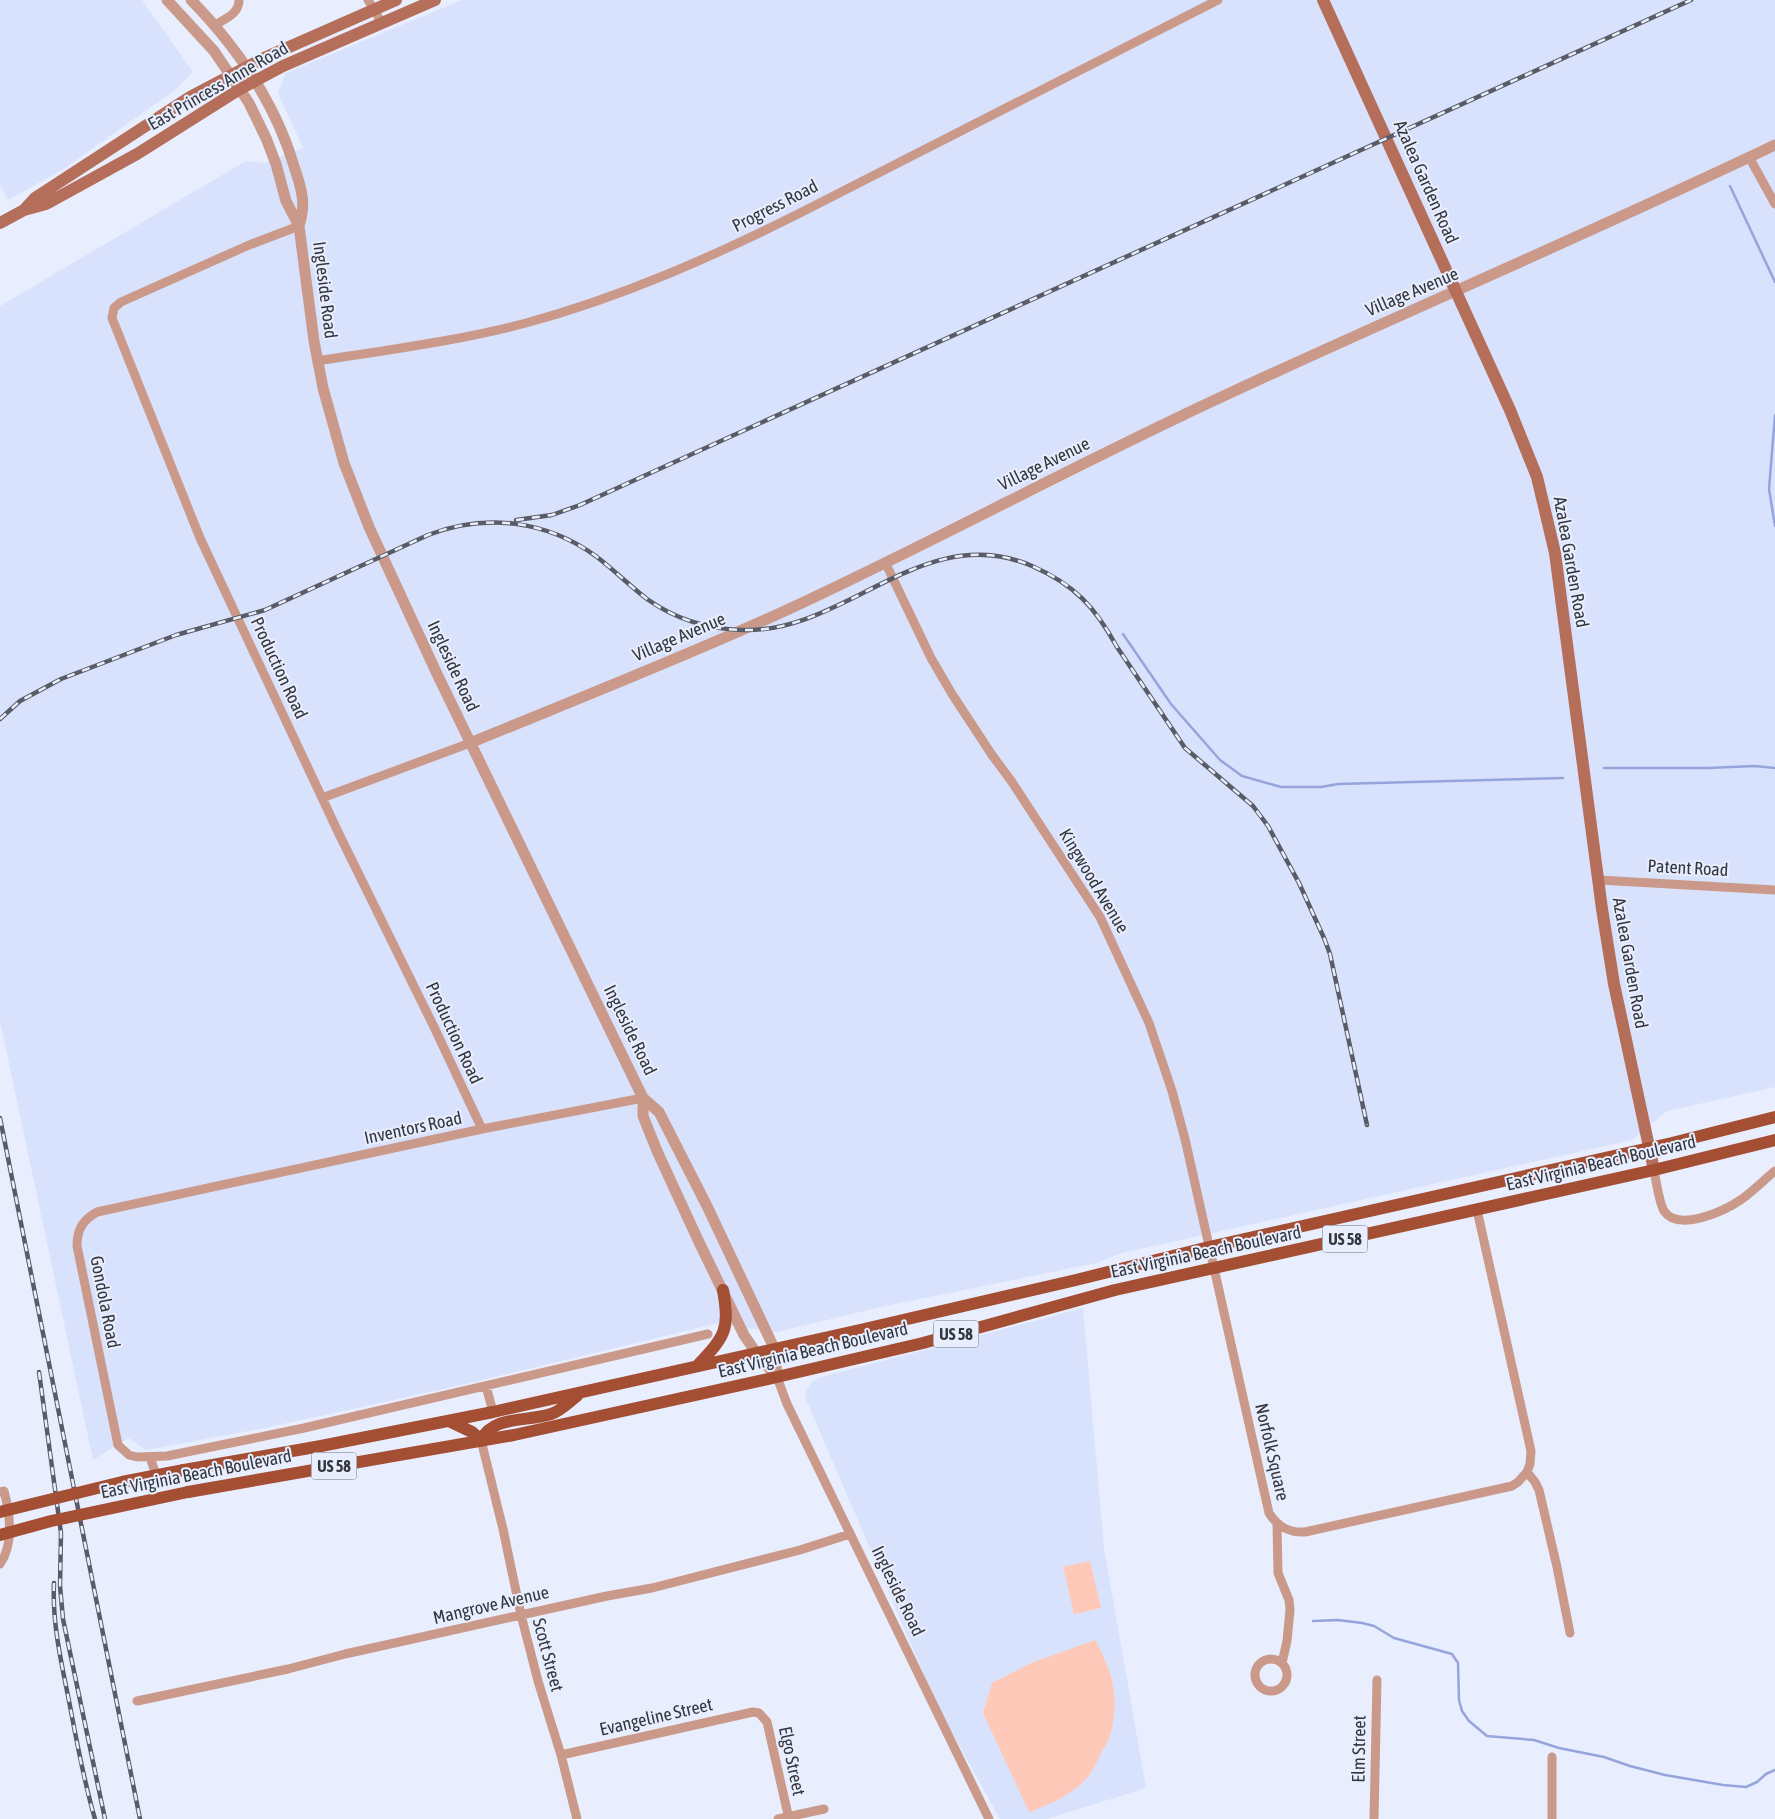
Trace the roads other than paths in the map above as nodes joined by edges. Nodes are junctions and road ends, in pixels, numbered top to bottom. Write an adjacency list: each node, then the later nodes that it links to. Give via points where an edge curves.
1 (167, 0): 12 (street, Ingleside Road, via 204,39)
2 (191, 0): 10 (street, Ingleside Road)
3 (239, 0): 10 (street, via 238,9)
4 (396, 0): 8 (main road, East Princess Anne Road)
5 (435, 0): 9 (main road, East Princess Anne Road)
6 (1218, 0): 22 (street, Progress Road, via 734,246 667,275 569,310 463,338)
7 (1323, 0): 21 (main road, Azalea Garden Road)
8 (371, 5): 9 (street); 11 (main road, East Princess Anne Road)
9 (382, 23): 13 (main road, East Princess Anne Road)
10 (215, 26): 11 (street, Ingleside Road)
11 (246, 67): 12 (main road, East Princess Anne Road); 13 (street, Ingleside Road)
12 (231, 75): 14 (street, Ingleside Road); 18 (main road, East Princess Anne Road, via 125,139 35,198)
13 (255, 80): 14 (main road, East Princess Anne Road); 20 (street, Ingleside Road, via 281,130 300,184 303,197)
14 (240, 89): 18 (main road, East Princess Anne Road, via 137,154 46,204); 20 (street, Ingleside Road, via 266,138 286,201)
15 (1775, 145): 16 (street, Village Avenue)
16 (1749, 157): 17 (street); 21 (street, Village Avenue)
17 (1775, 204)
18 (24, 210): 19 (main road, East Princess Anne Road)
19 (0, 223)
20 (299, 226): 22 (street, Ingleside Road); 25 (street, Production Road, via 116,305 112,318 200,538)
21 (1456, 291): 23 (street, Village Avenue, via 1229,393); 26 (main road, Azalea Garden Road, via 1525,443 1547,514)
22 (317, 361): 24 (street, Ingleside Road, via 344,463 393,579)
23 (885, 562): 24 (street, Village Avenue, via 703,647); 39 (street, Kingwood Avenue, via 952,694 1100,917 1149,1023 1172,1091)
24 (470, 743): 25 (street, Village Avenue); 28 (street, Ingleside Road)
25 (322, 798): 30 (street, Production Road)
26 (1599, 880): 27 (street, Patent Road); 33 (main road, Azalea Garden Road, via 1614,984)
27 (1775, 890)
28 (643, 1098): 30 (street, Inventors Road); 41 (street, Ingleside Road, via 643,1116 657,1151); 43 (street, Ingleside Road, via 663,1120)
29 (1775, 1117): 31 (main road, East Virginia Beach Boulevard / US 58)
30 (482, 1129): 37 (street, Inventors Road)
31 (1715, 1132): 33 (main road, East Virginia Beach Boulevard / US 58); 34 (main road)
32 (1775, 1140): 34 (main road, East Virginia Beach Boulevard / US 58)
33 (1649, 1148): 35 (main road, Azalea Garden Road); 39 (main road, East Virginia Beach Boulevard / US 58)
34 (1721, 1154): 35 (main road, East Virginia Beach Boulevard / US 58)
35 (1654, 1170): 36 (street, via 1663,1208 1669,1216 1682,1221 1725,1209); 38 (main road, East Virginia Beach Boulevard / US 58)
36 (1775, 1171)
37 (190, 1192): 52 (street, Gondola Road, via 97,1212 83,1223 77,1237 86,1297 118,1445 129,1455)
38 (1477, 1210): 40 (main road, East Virginia Beach Boulevard / US 58); 53 (street, via 1531,1451)
39 (1209, 1247): 40 (street, Norfolk Square); 43 (main road, East Virginia Beach Boulevard / US 58)
40 (1214, 1268): 46 (main road, East Virginia Beach Boulevard / US 58, via 1115,1290 923,1343); 57 (street, Norfolk Square, via 1266,1501)
41 (723, 1290): 44 (street, Ingleside Road, via 744,1335); 45 (main road, via 727,1314 725,1326 716,1346)
42 (708, 1334): 47 (street, East Virginia Beach Boulevard)
43 (774, 1350): 44 (main road, East Virginia Beach Boulevard / US 58); 46 (street, Ingleside Road)
44 (757, 1354): 45 (main road, East Virginia Beach Boulevard / US 58); 46 (street, Ingleside Road)
45 (697, 1366): 48 (main road, East Virginia Beach Boulevard / US 58)
46 (777, 1377): 51 (main road, East Virginia Beach Boulevard / US 58); 58 (street, Ingleside Road)
47 (486, 1386): 49 (street); 52 (street, East Virginia Beach Boulevard, via 304,1428)
48 (581, 1393): 49 (main road, East Virginia Beach Boulevard / US 58); 51 (main road, via 551,1414 496,1424)
49 (493, 1412): 50 (main road, East Virginia Beach Boulevard / US 58)
50 (451, 1422): 51 (main road); 56 (main road, East Virginia Beach Boulevard / US 58, bridge, via 122,1482)
51 (481, 1440): 59 (main road, East Virginia Beach Boulevard / US 58, bridge, via 188,1492 51,1520); 61 (street, Scott Street)
52 (150, 1458): 54 (street)
53 (1527, 1472): 57 (street, Norfolk Square, via 1512,1486 1305,1532 1291,1532); 62 (street, via 1539,1490)
54 (156, 1476)
55 (0, 1492): 60 (street, via 4,1492 9,1525 7,1546)
56 (0, 1512)
57 (1277, 1524): 63 (street, via 1278,1573 1290,1610)
58 (850, 1534): 61 (street, Mangrove Avenue, via 652,1588); 73 (street, Ingleside Road)
59 (0, 1536)
60 (0, 1564)
61 (521, 1615): 65 (street, Mangrove Avenue); 67 (street, Scott Street)
62 (1570, 1633)
63 (1282, 1663)
64 (1377, 1680): 74 (street, Elm Street)
65 (137, 1701)
66 (759, 1713): 67 (street, Evangeline Street, via 747,1712); 70 (street, Elgo Street, via 767,1722)
67 (561, 1755): 71 (street, Scott Street)
68 (1552, 1757): 75 (street)
69 (824, 1808): 70 (street)
70 (788, 1818): 72 (street)
71 (577, 1819)
72 (778, 1819)
73 (989, 1819)
74 (1374, 1819)
75 (1552, 1819)

